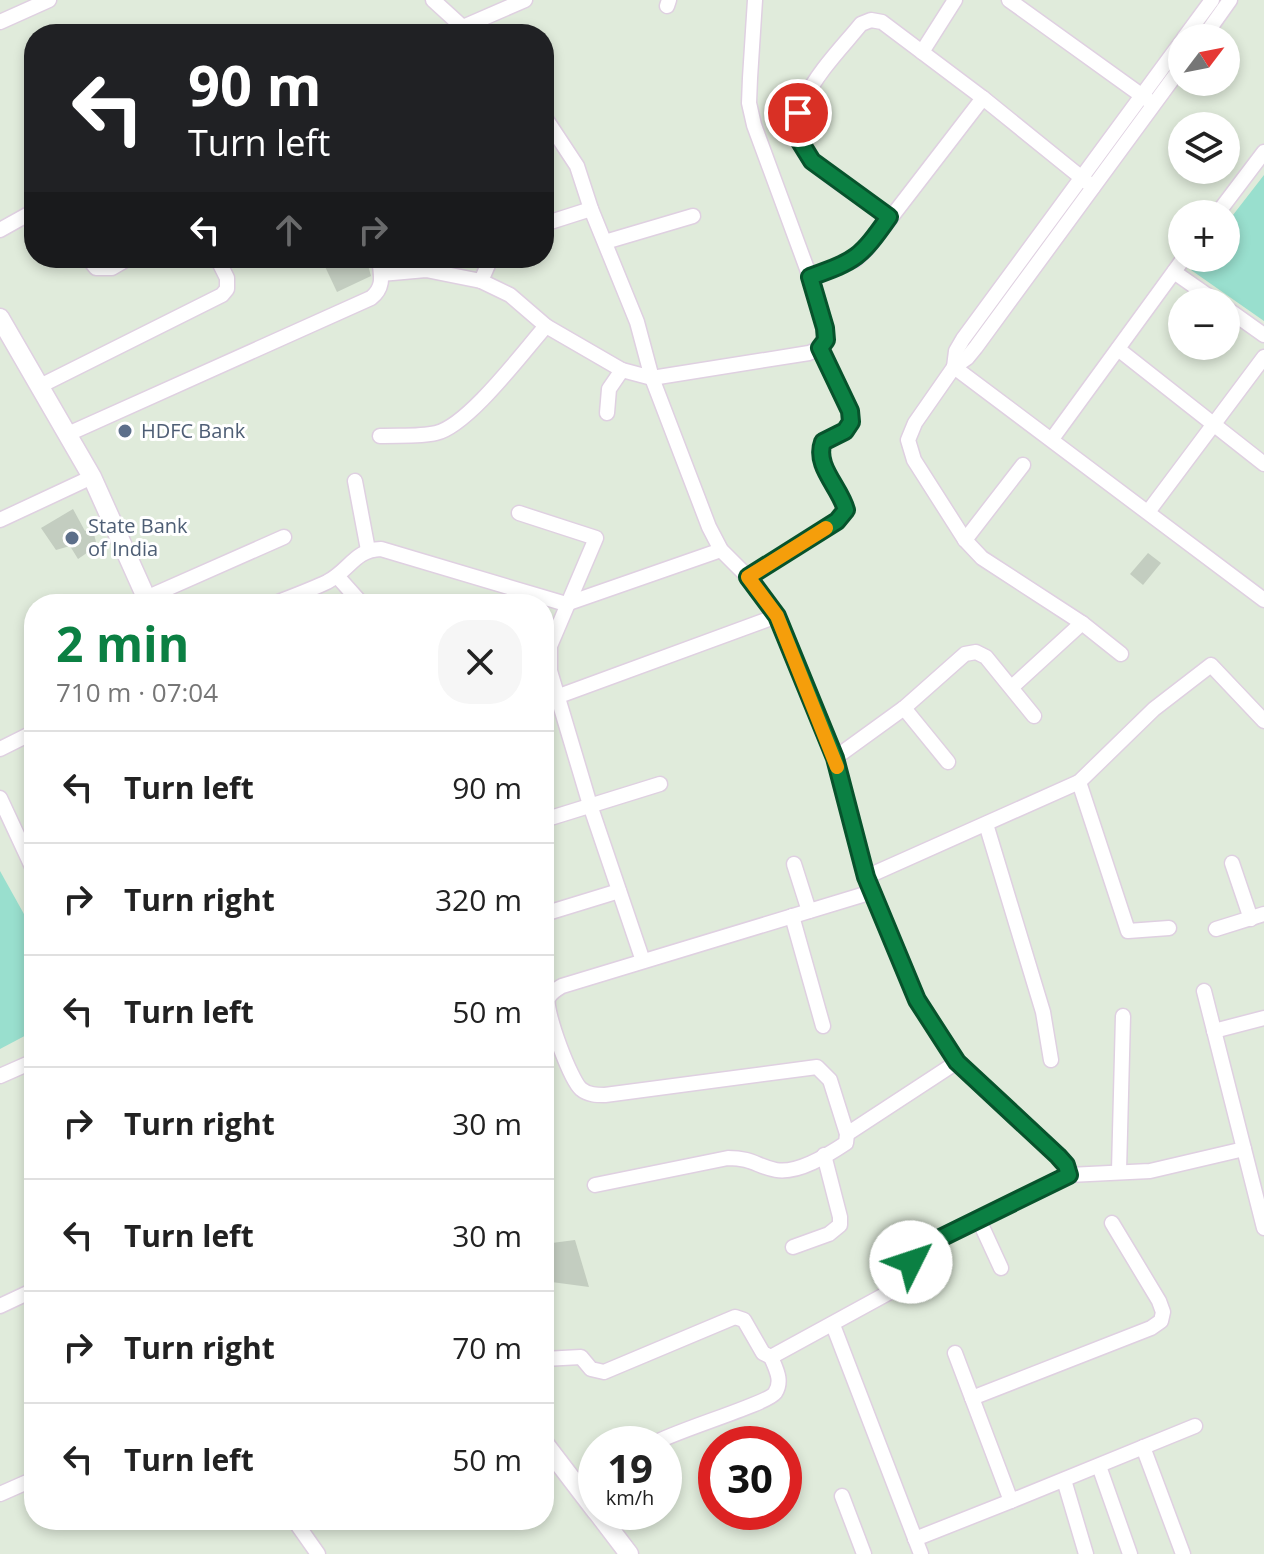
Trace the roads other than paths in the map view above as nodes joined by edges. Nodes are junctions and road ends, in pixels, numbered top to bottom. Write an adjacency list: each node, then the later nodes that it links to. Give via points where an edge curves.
1 (10, 0): 10 (street)
2 (49, 0): 10 (street)
3 (433, 0): 11 (street)
4 (525, 0): 12 (street)
5 (755, 0): 36 (street, via 749,103)
6 (955, 0): 15 (street)
7 (1009, 0): 19 (street)
8 (1212, 0): 13 (street)
9 (1230, 0): 14 (street)
10 (2, 21)
11 (459, 24)
12 (479, 24)
13 (1195, 24)
14 (1213, 24)
15 (922, 52): 18 (street); 27 (street, via 882,22 861,24 798,113 799,140 812,161)
16 (1168, 66): 19 (street)
17 (1168, 80): 19 (street)
18 (983, 98): 22 (street); 27 (street)
19 (1148, 100): 22 (street)
20 (554, 131): 24 (street, via 577,166)
21 (1264, 152): 23 (street)
22 (1088, 183): 46 (street, via 976,347)
23 (1228, 200)
24 (591, 209): 28 (street); 30 (street)
25 (693, 216): 30 (street)
26 (24, 217): 29 (street)
27 (889, 217): 36 (street, via 855,260)
28 (554, 221)
29 (0, 230)
30 (605, 242): 48 (street, via 637,322)
31 (222, 268): 49 (street, via 227,289 222,295)
32 (380, 268): 35 (street)
33 (487, 268): 37 (street)
34 (1174, 272): 38 (street); 44 (street)
35 (381, 274): 37 (street, via 426,270); 52 (street, via 379,291 371,298)
36 (810, 277): 43 (street, via 825,328)
37 (481, 281): 41 (street, via 510,295)
38 (1197, 288)
39 (0, 318): 49 (street)
40 (1240, 318): 42 (street)
41 (546, 326): 47 (street); 53 (street, via 450,427 436,433)
42 (1264, 335)
43 (820, 348): 48 (street); 67 (street, via 850,411 845,431 823,442 819,451 846,510 837,521)
44 (1118, 349): 51 (street); 54 (street)
45 (1264, 357): 51 (street)
46 (954, 367): 54 (street); 63 (street, via 908,440 914,460)
47 (622, 370): 48 (street); 50 (street, via 609,389)
48 (652, 378): 65 (street)
49 (40, 386): 52 (street)
50 (607, 413)
51 (1213, 425): 55 (street); 59 (street)
52 (68, 434): 57 (street)
53 (380, 436)
54 (1052, 439): 59 (street)
55 (1264, 464)
56 (1023, 465): 63 (street)
57 (92, 477): 61 (street); 68 (street)
58 (355, 481): 64 (street)
59 (1148, 512): 74 (street)
60 (519, 513): 75 (street, via 596,538)
61 (0, 520)
62 (284, 537): 69 (street)
63 (965, 540): 77 (street, via 982,558)
64 (368, 550): 66 (street); 72 (street, via 381,549)
65 (721, 550): 67 (street); 75 (street)
66 (337, 576): 70 (street); 71 (street)
67 (748, 577): 76 (street)
68 (144, 594)
69 (162, 594)
70 (296, 594)
71 (353, 594)
72 (532, 594)
73 (554, 600): 75 (street)
74 (1264, 600)
75 (566, 604): 78 (street)
76 (777, 616): 81 (street); 88 (street)
77 (1082, 623): 79 (street); 80 (street)
78 (554, 636)
79 (1121, 654)
80 (1012, 687): 83 (street, via 986,657 965,654); 84 (street)
81 (554, 696)
82 (554, 703): 93 (street)
83 (904, 708): 88 (street); 89 (street)
84 (1034, 716)
85 (1264, 721): 90 (street, via 1211,665 1154,709)
86 (24, 737): 87 (street)
87 (0, 749)
88 (835, 758): 99 (street)
89 (948, 762)
90 (1079, 782): 95 (street); 106 (street, via 1128,931)
91 (660, 784): 93 (street)
92 (0, 798): 96 (street)
93 (590, 805): 94 (street); 100 (street)
94 (554, 817)
95 (986, 824): 99 (street); 116 (street, via 1043,1012)
96 (24, 850)
97 (1232, 863): 105 (street)
98 (794, 864): 103 (street)
99 (866, 877): 101 (street)
100 (619, 891): 102 (street); 108 (street)
101 (872, 892): 103 (street); 117 (street, via 917,1000)
102 (554, 911)
103 (809, 911): 104 (street)
104 (792, 916): 108 (street); 113 (street)
105 (1257, 916): 107 (street)
106 (1169, 928)
107 (1216, 929)
108 (643, 961): 109 (street)
109 (554, 991)
110 (1204, 991): 115 (street)
111 (1123, 1016): 123 (street)
112 (1264, 1018): 115 (street)
113 (823, 1026)
114 (554, 1027): 120 (street, via 573,1079 592,1095 817,1067 830,1080)
115 (1214, 1031): 121 (street)
116 (1051, 1060)
117 (957, 1062): 120 (street); 124 (street, via 1058,1156)
118 (24, 1065): 119 (street)
119 (0, 1076)
120 (847, 1134): 122 (street, via 846,1143)
121 (1244, 1149): 123 (street, via 1150,1171); 128 (street)
122 (824, 1155): 125 (street, via 784,1171 728,1158); 129 (street, via 840,1225)
123 (1119, 1171): 124 (street)
124 (1069, 1175): 126 (street)
125 (595, 1185)
126 (978, 1218): 130 (street); 133 (street, via 916,1250 910,1281)
127 (1112, 1223): 137 (street, via 1159,1301 1161,1321)
128 (1264, 1228)
129 (793, 1247)
130 (1001, 1268)
131 (24, 1295): 132 (street)
132 (0, 1306)
133 (833, 1325): 135 (street); 151 (street)
134 (955, 1353): 137 (street)
135 (771, 1357): 136 (street, via 763,1353 744,1320 735,1317 604,1372 591,1369 581,1357); 139 (street, via 779,1384 770,1398)
136 (554, 1358)
137 (972, 1398): 148 (street)
138 (1195, 1426): 140 (street)
139 (682, 1430)
140 (1143, 1447): 142 (street); 158 (street)
141 (554, 1453): 143 (street)
142 (1099, 1466): 144 (street); 157 (street)
143 (578, 1475)
144 (1064, 1480): 148 (street); 156 (street)
145 (24, 1483): 146 (street)
146 (0, 1494)
147 (842, 1496): 154 (street)
148 (1011, 1501): 151 (street)
149 (301, 1530): 152 (street)
150 (610, 1530): 153 (street)
151 (915, 1539): 155 (street)
152 (318, 1554)
153 (629, 1554)
154 (864, 1554)
155 (921, 1554)
156 (1086, 1554)
157 (1130, 1554)
158 (1183, 1554)

